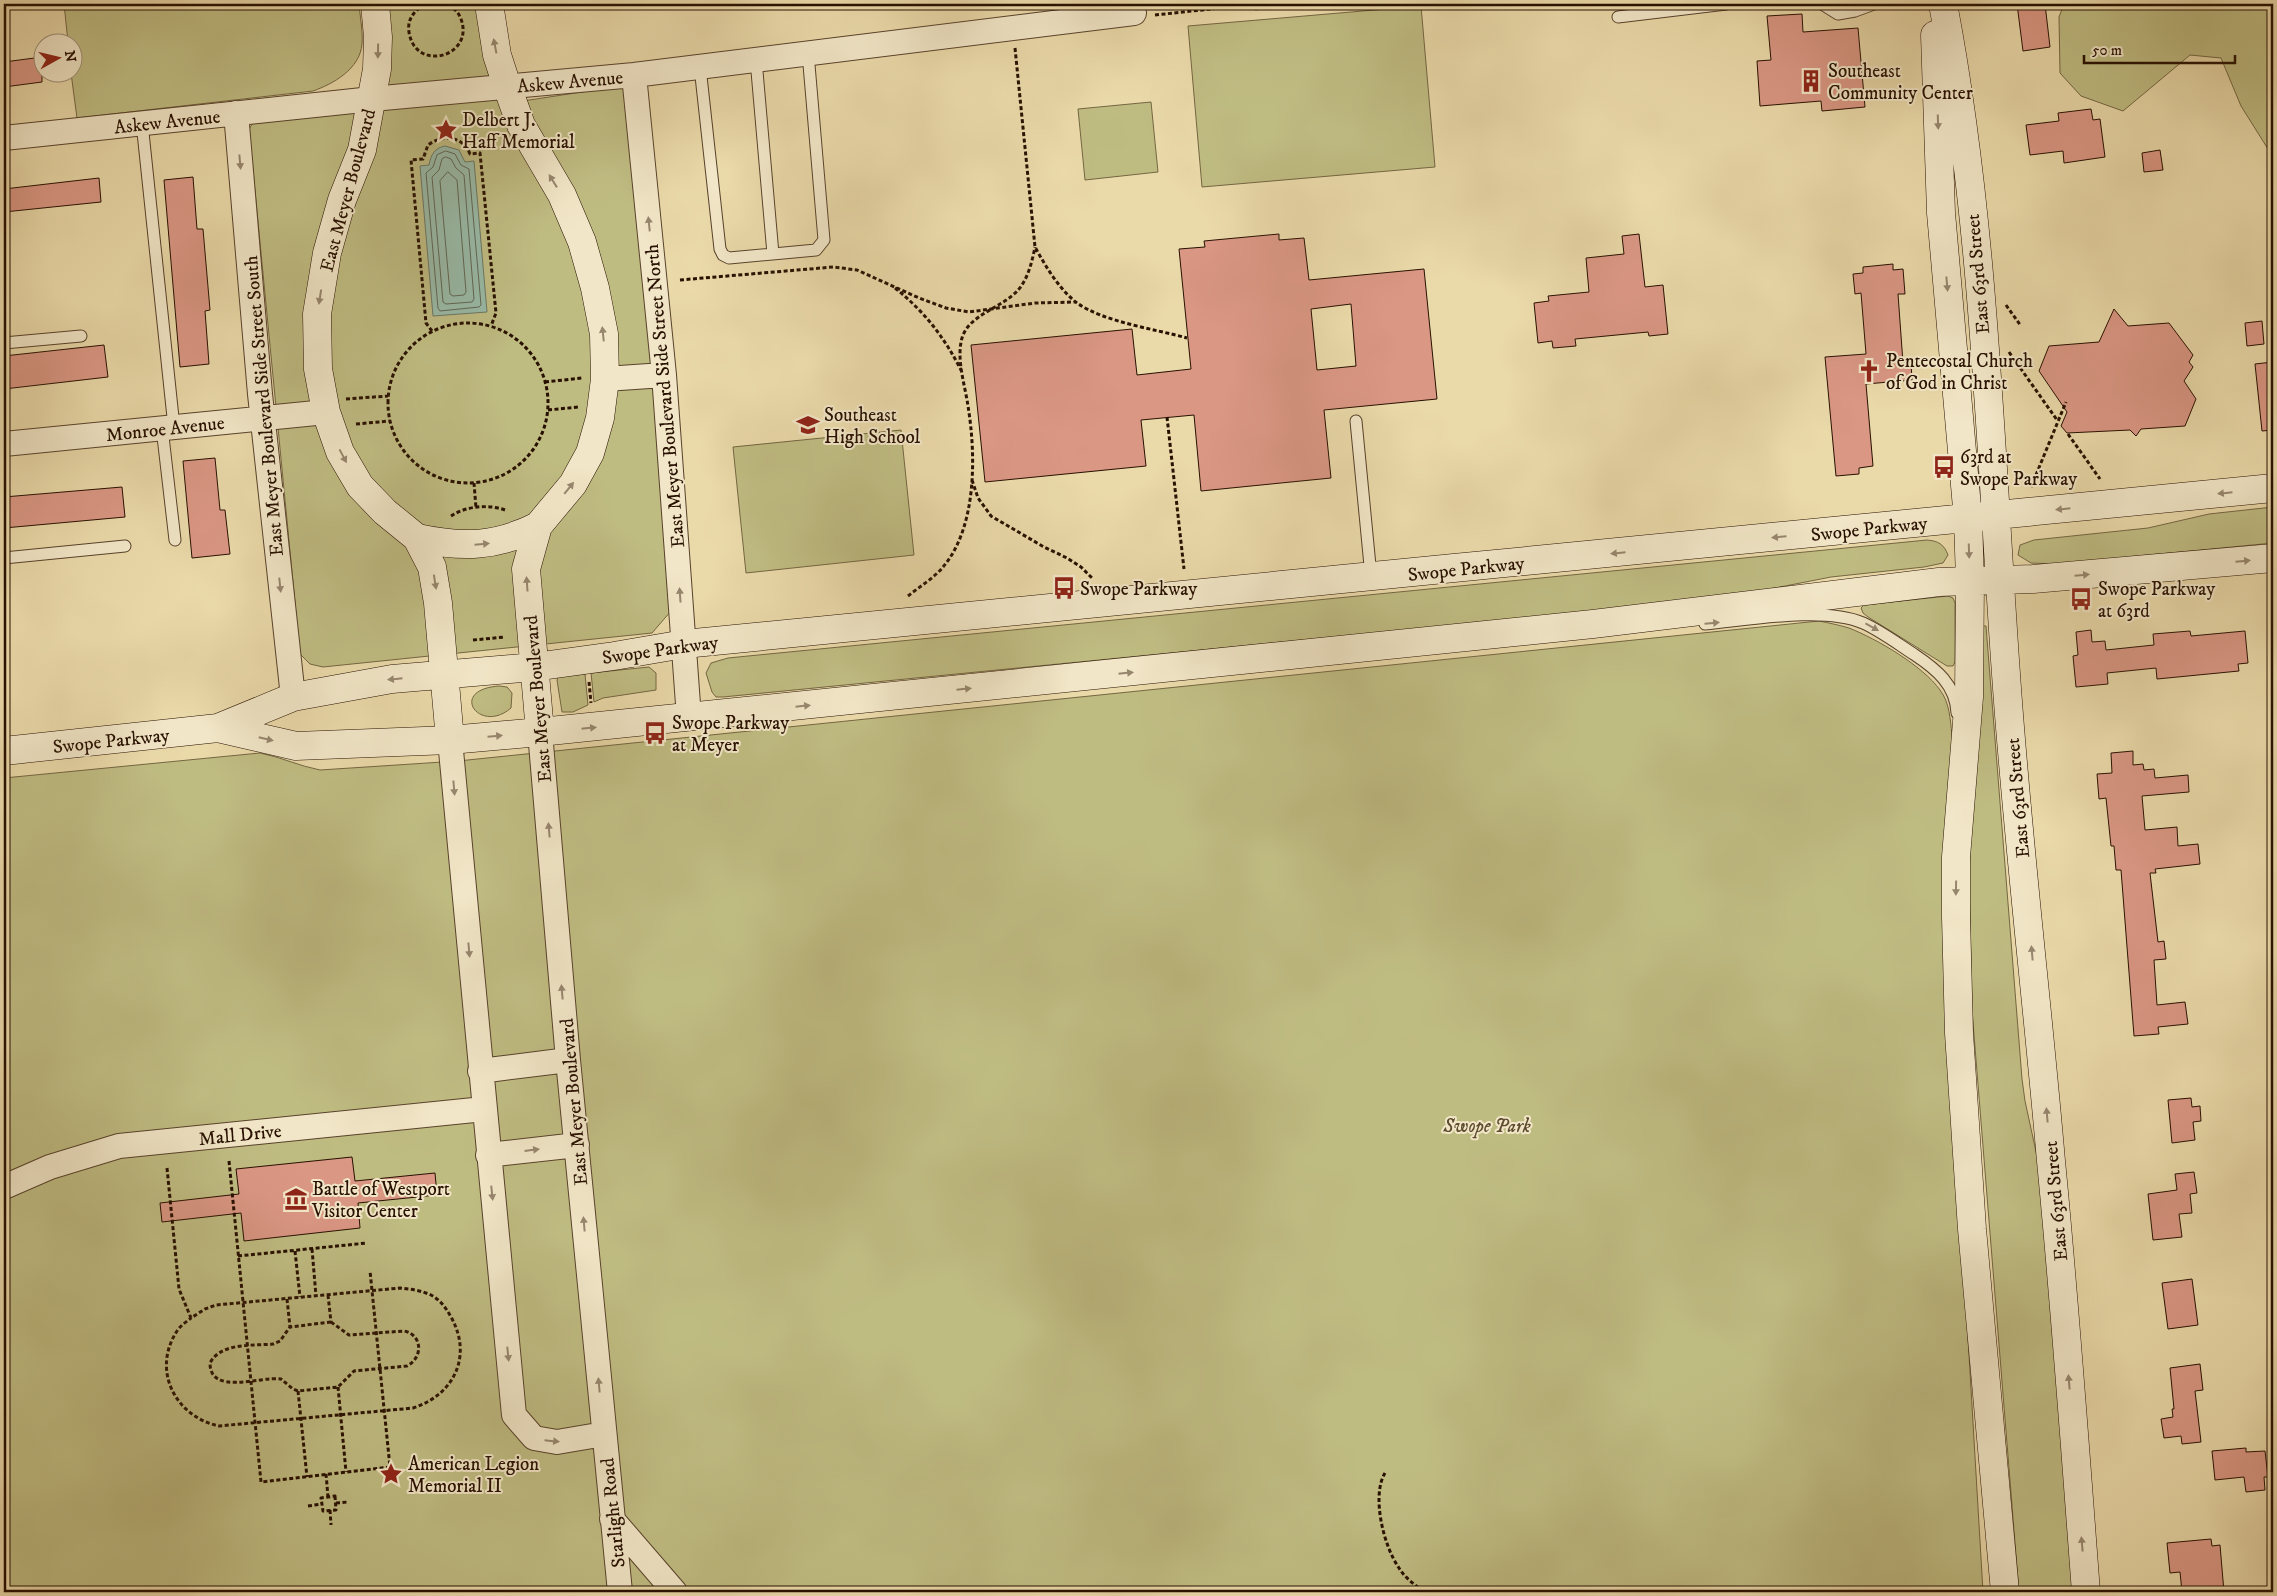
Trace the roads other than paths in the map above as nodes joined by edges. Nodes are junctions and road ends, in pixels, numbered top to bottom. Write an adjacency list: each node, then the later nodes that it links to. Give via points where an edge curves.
1 (375, 4): 15 (main road, East Meyer Boulevard, one-way to 15, via 377,69)
2 (489, 4): 14 (main road, East Meyer Boulevard, one-way to 2, via 497,55)
3 (1726, 4): 9 (lane)
4 (1822, 4): 5 (lane, via 1838,14)
5 (1874, 4)
6 (1939, 4): 31 (main road, East 63rd Street, one-way to 31, via 1935,31 1942,213)
7 (1943, 4): 30 (main road, East 63rd Street, via 1958,82 1975,240)
8 (1142, 14): 10 (street, Askew Avenue)
9 (1618, 17)
10 (808, 53): 11 (street, Askew Avenue); 19 (lane, via 824,240 816,250)
11 (756, 60): 12 (street, Askew Avenue); 19 (lane)
12 (700, 67): 13 (street, Askew Avenue); 19 (lane, via 720,249 728,258)
13 (634, 75): 14 (street, Askew Avenue); 22 (street, East Meyer Boulevard Side Street North, one-way to 13)
14 (507, 86): 15 (street, Askew Avenue); 23 (main road, East Meyer Boulevard, one-way to 14, via 604,334 582,242 562,195 521,125)
15 (372, 99): 16 (street, Askew Avenue); 24 (main road, East Meyer Boulevard, one-way to 24, via 362,150 326,253 318,305 318,368)
16 (236, 113): 17 (street, Askew Avenue); 25 (street, East Meyer Boulevard Side Street South, one-way to 25)
17 (142, 123): 18 (street, Askew Avenue); 27 (lane)
18 (4, 138)
19 (773, 254)
20 (81, 336): 21 (lane)
21 (4, 343)
22 (664, 375): 23 (street); 44 (street, East Meyer Boulevard Side Street North, one-way to 22)
23 (596, 378): 32 (main road, East Meyer Boulevard, one-way to 23, via 573,484 590,453 600,418)
24 (336, 406): 25 (street, Monroe Avenue); 33 (main road, East Meyer Boulevard, one-way to 33, via 340,452 360,486)
25 (262, 418): 27 (street, Monroe Avenue); 47 (street, East Meyer Boulevard Side Street South, one-way to 47)
26 (1356, 422): 38 (lane)
27 (168, 428): 28 (street, Monroe Avenue); 34 (lane)
28 (4, 444)
29 (2273, 488): 30 (main road, Swope Parkway, one-way to 30)
30 (1996, 516): 31 (main road, Swope Parkway); 40 (main road, East 63rd Street)
31 (1968, 519): 38 (main road, Swope Parkway, one-way to 38); 39 (main road, East 63rd Street, one-way to 39)
32 (538, 526): 33 (main road, one-way to 32, via 462,546 495,543); 45 (main road, East Meyer Boulevard, one-way to 32, via 526,569)
33 (417, 538): 46 (main road, East Meyer Boulevard, one-way to 46, via 432,567)
34 (175, 540)
35 (125, 546): 36 (lane)
36 (4, 558)
37 (2273, 558): 40 (main road, Swope Parkway, one-way to 37)
38 (1372, 577): 44 (main road, Swope Parkway, via 1187,592)
39 (1970, 580): 40 (main road, Swope Parkway); 41 (main road, Swope Parkway); 53 (main road, East 63rd Street, via 1969,697)
40 (2000, 580): 65 (main road, East 63rd Street, one-way to 40)
41 (1593, 624): 43 (lane); 48 (main road, Swope Parkway, one-way to 41)
42 (1696, 625): 53 (lane, one-way to 53, via 1820,614 1840,616 1877,630 1938,672 1949,684 1957,710)
43 (1677, 626)
44 (684, 644): 45 (main road, Swope Parkway); 48 (street, East Meyer Boulevard Side Street North)
45 (534, 667): 46 (main road, Swope Parkway); 50 (main road, East Meyer Boulevard)
46 (444, 676): 47 (main road, Swope Parkway, one-way to 47, via 392,679); 51 (main road, East Meyer Boulevard)
47 (293, 698): 49 (main road, Swope Parkway)
48 (689, 718): 50 (main road, Swope Parkway, one-way to 48)
49 (218, 728): 51 (main road, Swope Parkway, one-way to 51, via 296,746); 52 (main road, Swope Parkway)
50 (540, 732): 51 (main road, Swope Parkway, one-way to 50); 54 (street, East Meyer Boulevard, one-way to 50)
51 (450, 740): 55 (street, East Meyer Boulevard, one-way to 55)
52 (4, 751)
53 (1956, 857): 64 (main road, East 63rd Street, one-way to 64, via 1960,1042 1972,1229)
54 (568, 1060): 55 (street); 57 (street, East Meyer Boulevard)
55 (480, 1070): 56 (street, East Meyer Boulevard)
56 (484, 1109): 58 (street, East Meyer Boulevard); 59 (street, Mall Drive, via 119,1146 50,1167)
57 (577, 1144): 58 (street, one-way to 57); 60 (street, East Meyer Boulevard, one-way to 57)
58 (488, 1155): 60 (street, East Meyer Boulevard, one-way to 60, via 514,1415 534,1438 557,1442)
59 (4, 1187)
60 (604, 1434): 61 (street, Starlight Road)
61 (612, 1519): 62 (street, Starlight Road); 63 (street)
62 (620, 1592)
63 (675, 1592)
64 (2005, 1592)
65 (2086, 1592)

